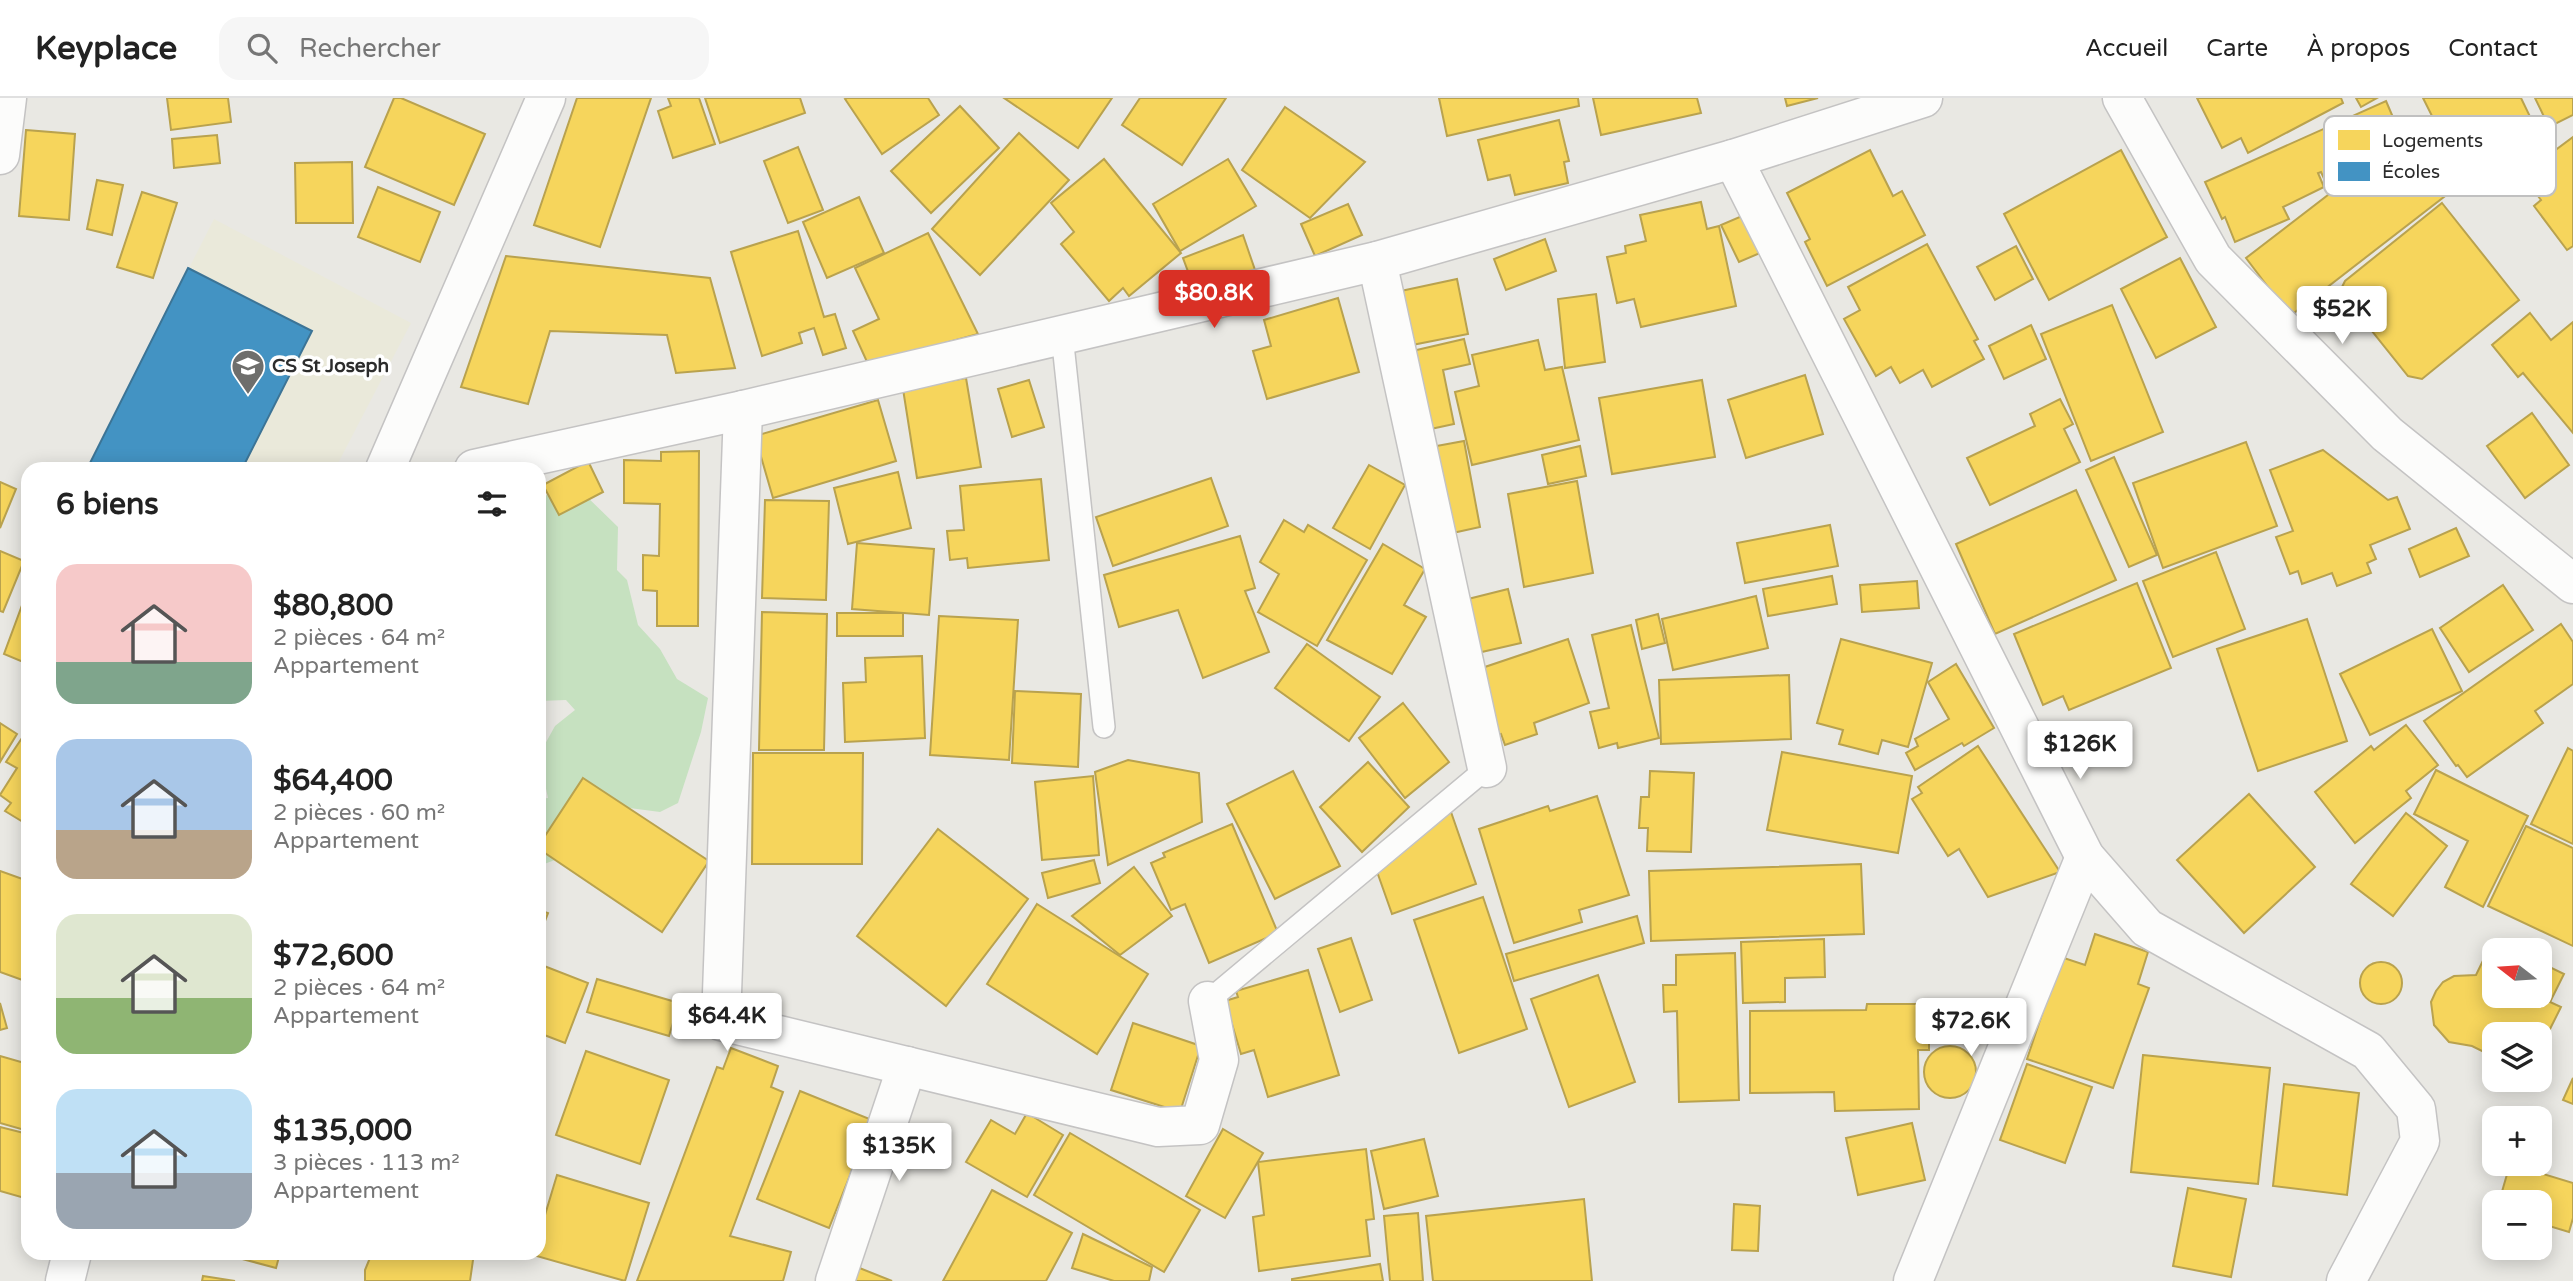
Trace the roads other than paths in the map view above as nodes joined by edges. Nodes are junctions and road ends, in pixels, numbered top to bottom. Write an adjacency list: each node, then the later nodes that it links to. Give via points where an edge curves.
1 (8, 98): 5 (street)
2 (546, 98): 10 (street)
3 (1923, 98): 6 (street)
4 (2122, 98): 12 (street, via 2213,260 2387,434)
5 (0, 155)
6 (1733, 159): 7 (street); 15 (street)
7 (1377, 261): 8 (street); 14 (street)
8 (1062, 335): 9 (street); 13 (lane)
9 (743, 410): 11 (street); 17 (street, via 721,1021)
10 (388, 462)
11 (506, 462)
12 (2573, 584)
13 (1104, 727)
14 (1487, 768): 16 (lane)
15 (2085, 857): 21 (street); 22 (street, via 2147,928 2368,1051 2416,1109 2420,1142)
16 (1208, 1001): 17 (street, via 1219,1060 1200,1125 1158,1128)
17 (907, 1066): 20 (street)
18 (70, 1260): 19 (street)
19 (65, 1281)
20 (835, 1281)
21 (1913, 1281)
22 (2346, 1281)

